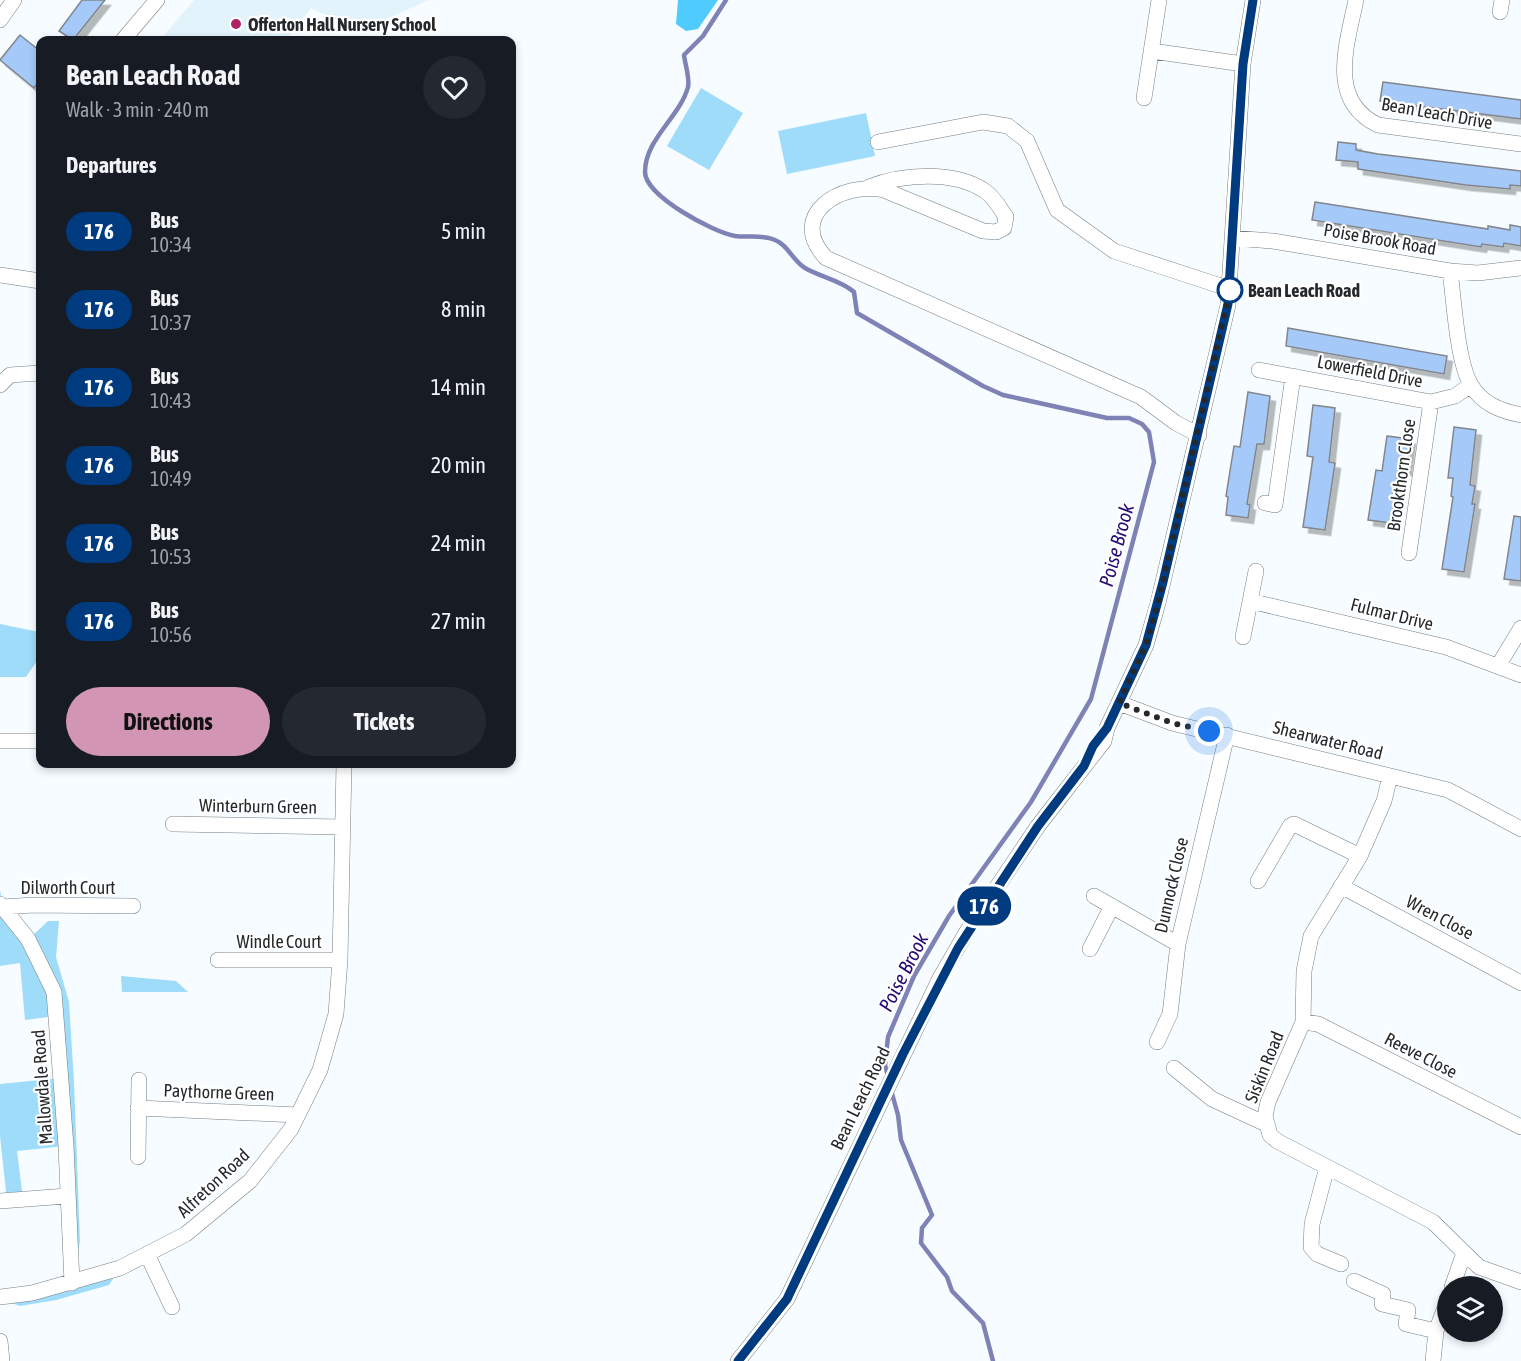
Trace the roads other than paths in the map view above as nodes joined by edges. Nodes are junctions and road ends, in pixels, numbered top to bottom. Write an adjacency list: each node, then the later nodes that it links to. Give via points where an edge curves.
1 (14, 0): 6 (street)
2 (157, 0): 7 (street)
3 (1159, 0): 8 (street)
4 (1253, 0): 9 (street, Bean Leach Road)
5 (1356, 0): 12 (street, Bean Leach Drive, via 1344,71 1350,99 1365,119 1378,125)
6 (0, 20)
7 (126, 36)
8 (1152, 51): 9 (street); 10 (street)
9 (1243, 64): 14 (street, Bean Leach Road)
10 (1144, 98)
11 (878, 142): 19 (street, via 983,122 1008,126 1027,141 1057,210 1114,251)
12 (1521, 144)
13 (869, 187): 13 (street, via 983,231 1004,228 1006,217 998,204 986,191 971,184 915,177); 27 (street, via 843,191 818,211 812,229 815,246 826,258 1141,397)
14 (1233, 238): 16 (street, Poise Brook Road, via 1273,241); 19 (street, Bean Leach Road)
15 (1521, 267): 16 (street, Poise Brook Road, via 1478,273)
16 (1450, 271): 24 (street, via 1462,354)
17 (0, 275): 18 (street)
18 (36, 280)
19 (1230, 289): 27 (street, Bean Leach Road)
20 (1259, 370): 22 (street, Lowerfield Drive)
21 (36, 373): 23 (street, via 10,375)
22 (1293, 376): 25 (street, Lowerfield Drive); 28 (street, Lowerfield Drive)
23 (0, 385)
24 (1471, 385): 25 (street, Lowerfield Drive, via 1455,396); 26 (street, via 1496,409)
25 (1431, 402): 29 (street, Brookthorn Close)
26 (1521, 415)
27 (1199, 435): 36 (street, Bean Leach Road, via 1146,645)
28 (1274, 505)
29 (1409, 553)
30 (1256, 571): 31 (street)
31 (1250, 601): 33 (street); 34 (street, Fulmar Drive, via 1446,647)
32 (1521, 628): 34 (street)
33 (1243, 637)
34 (1498, 666): 35 (street, Fulmar Drive)
35 (1521, 675)
36 (1119, 703): 37 (street, Shearwater Road, via 1172,723); 81 (street, Bean Leach Road, via 1084,766 966,933 882,1096 787,1299)
37 (1227, 735): 41 (street, Shearwater Road); 52 (street, Dunnock Close)
38 (0, 741): 39 (street)
39 (36, 741)
40 (344, 768): 43 (street, Alfreton Road)
41 (1390, 776): 44 (street, Shearwater Road, via 1448,790); 45 (street, Siskin Road, via 1384,801)
42 (173, 824): 43 (street, Winterburn Green)
43 (343, 827): 55 (street, Alfreton Road)
44 (1521, 829)
45 (1360, 856): 46 (street, via 1294,824); 47 (street, Siskin Road)
46 (1258, 881)
47 (1341, 886): 56 (street, Wren Close); 57 (street, Siskin Road, via 1311,936 1304,971)
48 (1094, 896): 51 (street)
49 (1, 906): 50 (street, Dilworth Court); 67 (street, Mallowdale Road, via 28,939 54,992)
50 (133, 906)
51 (1112, 906): 52 (street); 53 (street)
52 (1178, 944): 58 (street, Dunnock Close, via 1170,1014)
53 (1090, 949)
54 (218, 960): 55 (street, Windle Court)
55 (340, 960): 62 (street, Alfreton Road, via 336,1014 320,1070)
56 (1521, 983)
57 (1303, 1022): 63 (street, Siskin Road, via 1268,1102); 64 (street, Reeve Close, via 1318,1024)
58 (1157, 1042)
59 (1174, 1068): 63 (street, via 1212,1099)
60 (139, 1080): 61 (street, Paythorne Green)
61 (138, 1108): 62 (street, Paythorne Green); 65 (street, Paythorne Green)
62 (298, 1115): 70 (street, Alfreton Road, via 250,1180 186,1234)
63 (1266, 1124): 66 (street, Siskin Road, via 1270,1136)
64 (1521, 1127)
65 (138, 1157)
66 (1327, 1167): 69 (street, Siskin Road, via 1433,1222); 71 (street, via 1312,1224 1311,1247 1317,1254)
67 (67, 1196): 68 (street); 75 (street, Mallowdale Road)
68 (0, 1201)
69 (1464, 1253): 72 (street); 74 (street, Siskin Road, via 1479,1267)
70 (147, 1254): 75 (street, Alfreton Road, via 120,1268); 77 (street)
71 (1341, 1264)
72 (1456, 1276)
73 (1354, 1281): 78 (street, via 1383,1294 1382,1304 1408,1310 1406,1324)
74 (1521, 1282)
75 (72, 1283): 76 (street, Alfreton Road)
76 (0, 1297)
77 (172, 1307)
78 (1436, 1331): 82 (street)
79 (0, 1341): 80 (street)
80 (2, 1361)
81 (738, 1361)
82 (1433, 1361)

